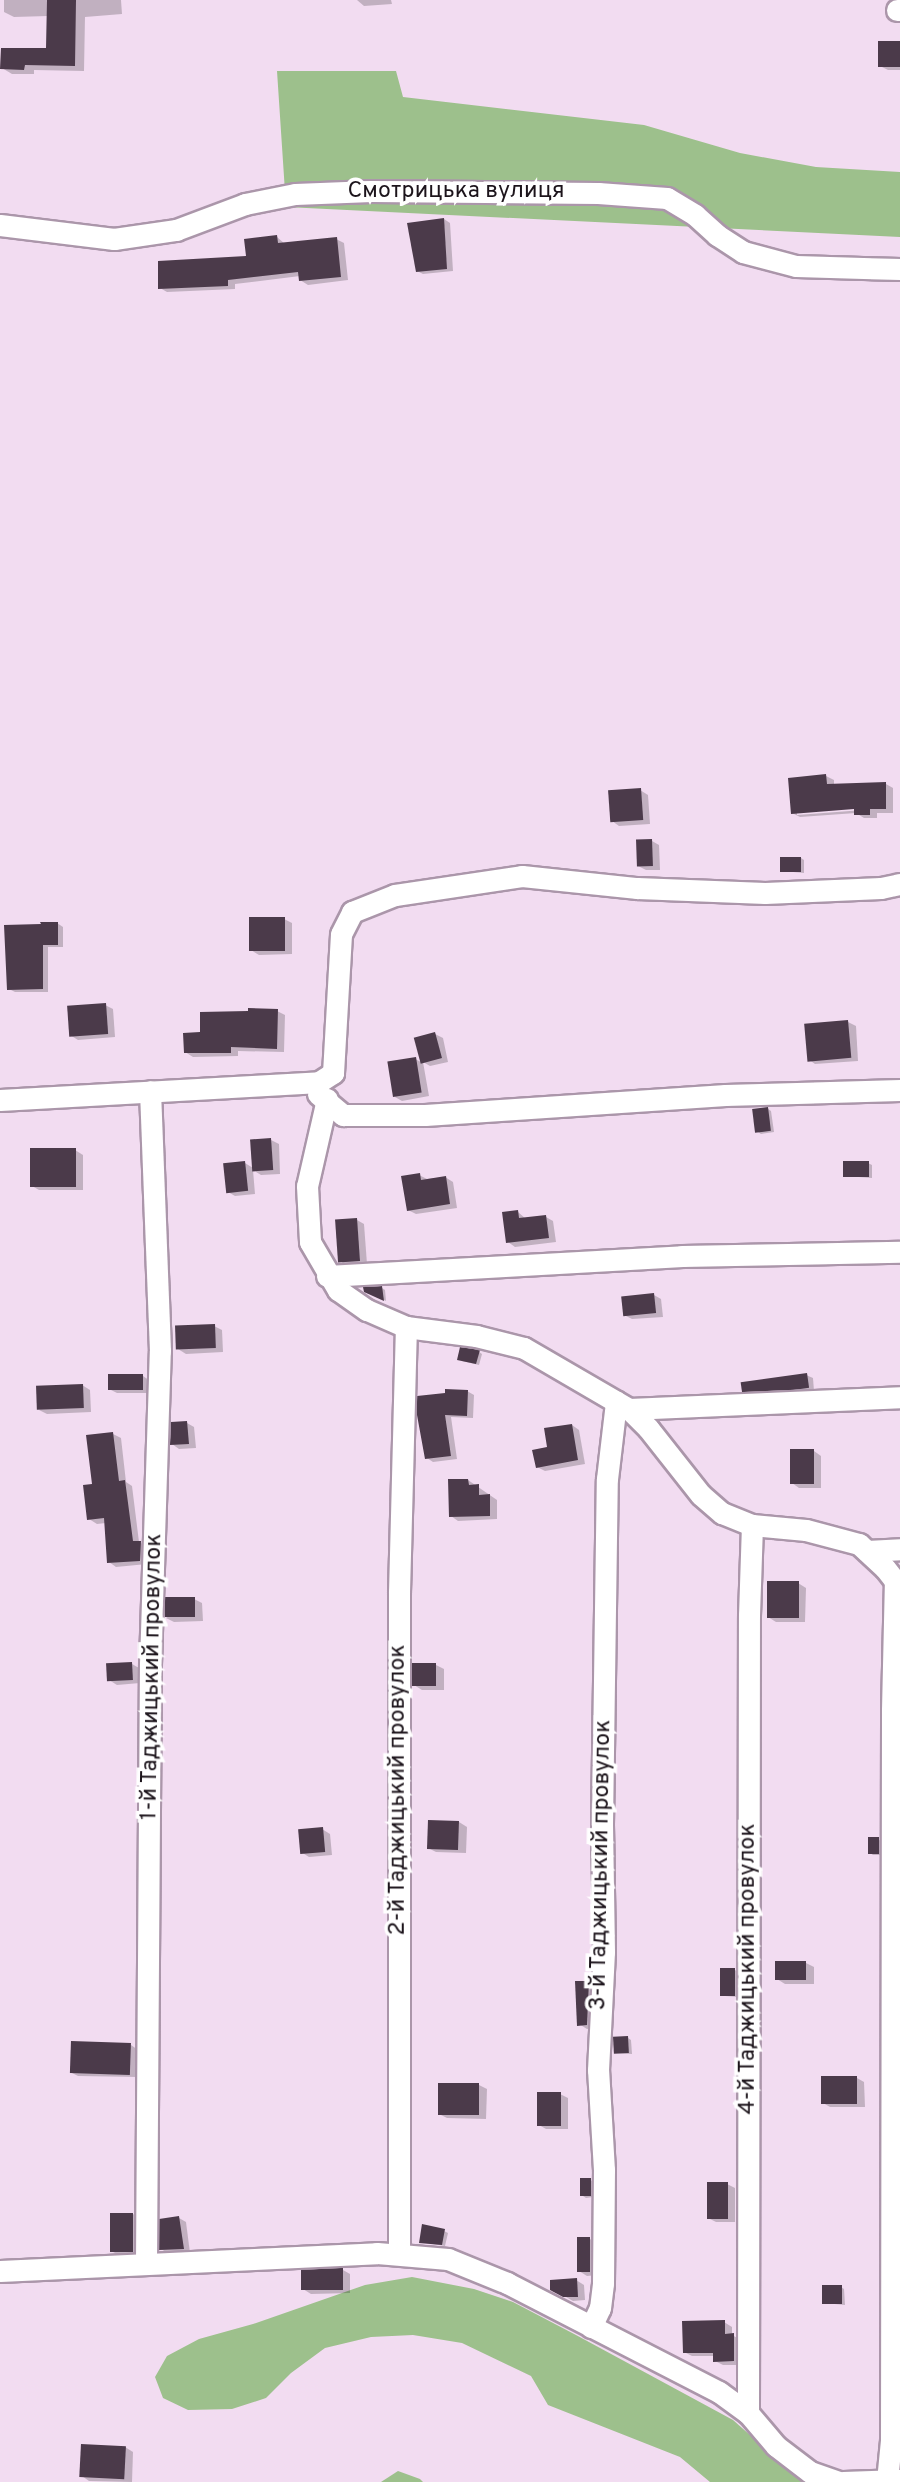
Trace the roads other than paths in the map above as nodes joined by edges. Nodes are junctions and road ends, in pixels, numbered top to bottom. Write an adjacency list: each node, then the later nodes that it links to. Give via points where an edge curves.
1 (0, 225): 2 (street, Смотрицька вулиця, via 114,239 176,230 245,204 295,194 598,193 667,198 743,252 796,266)
2 (900, 269)
3 (900, 884): 4 (street, via 765,894 522,876 395,895 352,912 341,934 333,1073 319,1082)
4 (297, 1084): 6 (street); 7 (street)
5 (900, 1090): 7 (street, via 724,1095 425,1115 343,1115)
6 (150, 1091): 8 (street); 19 (street, 1-й Таджицький провулок, via 160,1351 150,1664)
7 (327, 1099): 10 (street, via 307,1186 310,1242)
8 (0, 1100)
9 (900, 1252): 10 (street, via 682,1256)
10 (327, 1276): 11 (street, via 338,1290 367,1310)
11 (406, 1327): 13 (street, via 524,1348); 18 (street, 2-й Таджицький провулок, via 399,1592)
12 (900, 1397): 13 (street)
13 (623, 1405): 14 (street, via 648,1427 701,1495 722,1513); 21 (street, 3-й Таджицький провулок, via 607,1479 604,1952 598,2070 604,2171 603,2283)
14 (752, 1525): 16 (street, via 806,1530 859,1544); 22 (street, 4-й Таджицький провулок)
15 (900, 1549): 16 (street)
16 (867, 1551): 17 (street)
17 (898, 1584): 23 (street, via 892,1710)
18 (399, 2254): 19 (street); 21 (street, via 448,2259)
19 (146, 2263): 20 (street)
20 (0, 2271)
21 (592, 2327): 22 (street, via 719,2392)
22 (748, 2413): 24 (street, via 776,2446 801,2465)
23 (893, 2480): 24 (street)
24 (841, 2482)

